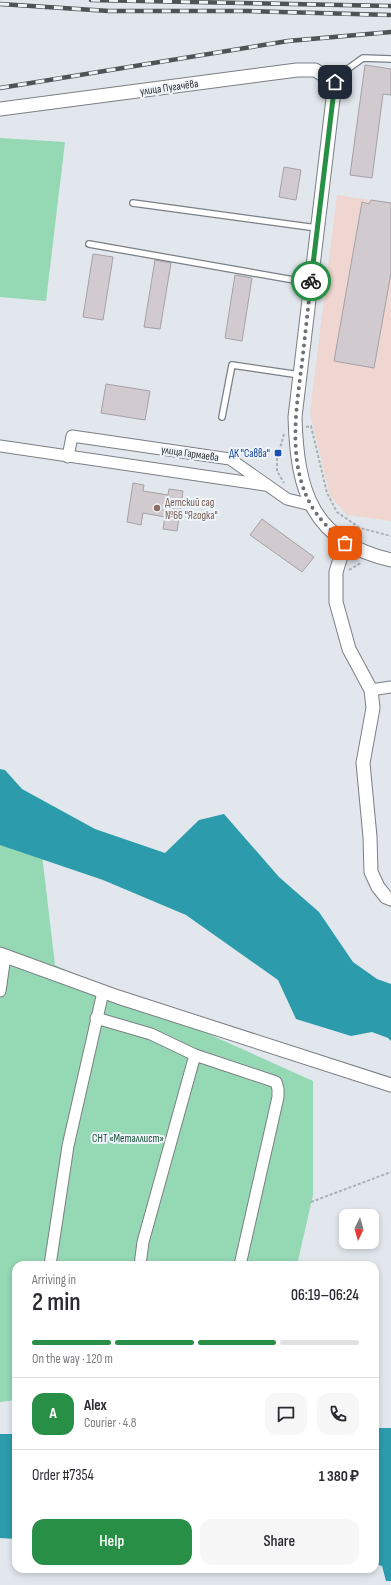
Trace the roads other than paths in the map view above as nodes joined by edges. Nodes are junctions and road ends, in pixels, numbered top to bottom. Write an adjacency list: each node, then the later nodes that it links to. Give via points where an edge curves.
1 (391, 59): 2 (lane, via 363,58)
2 (335, 82): 3 (street, улица Пугачёва, via 315,70 297,70); 5 (street)
3 (0, 109)
4 (133, 203): 5 (lane)
5 (318, 228): 7 (street)
6 (89, 244): 7 (lane)
7 (311, 284): 8 (street)
8 (300, 375): 9 (lane, via 232,365); 13 (street, via 295,417 296,446 299,468)
9 (222, 416)
10 (0, 446): 11 (street)
11 (68, 457): 12 (street); 12 (street, улица Гармаева, via 72,436 80,437 230,459)
12 (268, 486): 13 (street, улица Гармаева, via 287,499)
13 (311, 506): 14 (street, via 329,529)
14 (345, 543): 15 (street, via 371,556); 17 (street, via 336,572 336,602 349,648)
15 (391, 560)
16 (391, 687): 17 (street)
17 (371, 690): 18 (street, via 373,708 363,763 371,872 378,887)
18 (391, 899)
19 (3, 955): 20 (street); 21 (street)
20 (0, 991)
21 (103, 992): 22 (street); 24 (street)
22 (96, 1018): 23 (street, via 151,1034); 25 (street, via 68,1146)
23 (195, 1055): 26 (street, via 143,1242); 27 (street, via 276,1082 278,1089)
24 (391, 1085)
25 (51, 1261)
26 (141, 1261)
27 (241, 1261)

